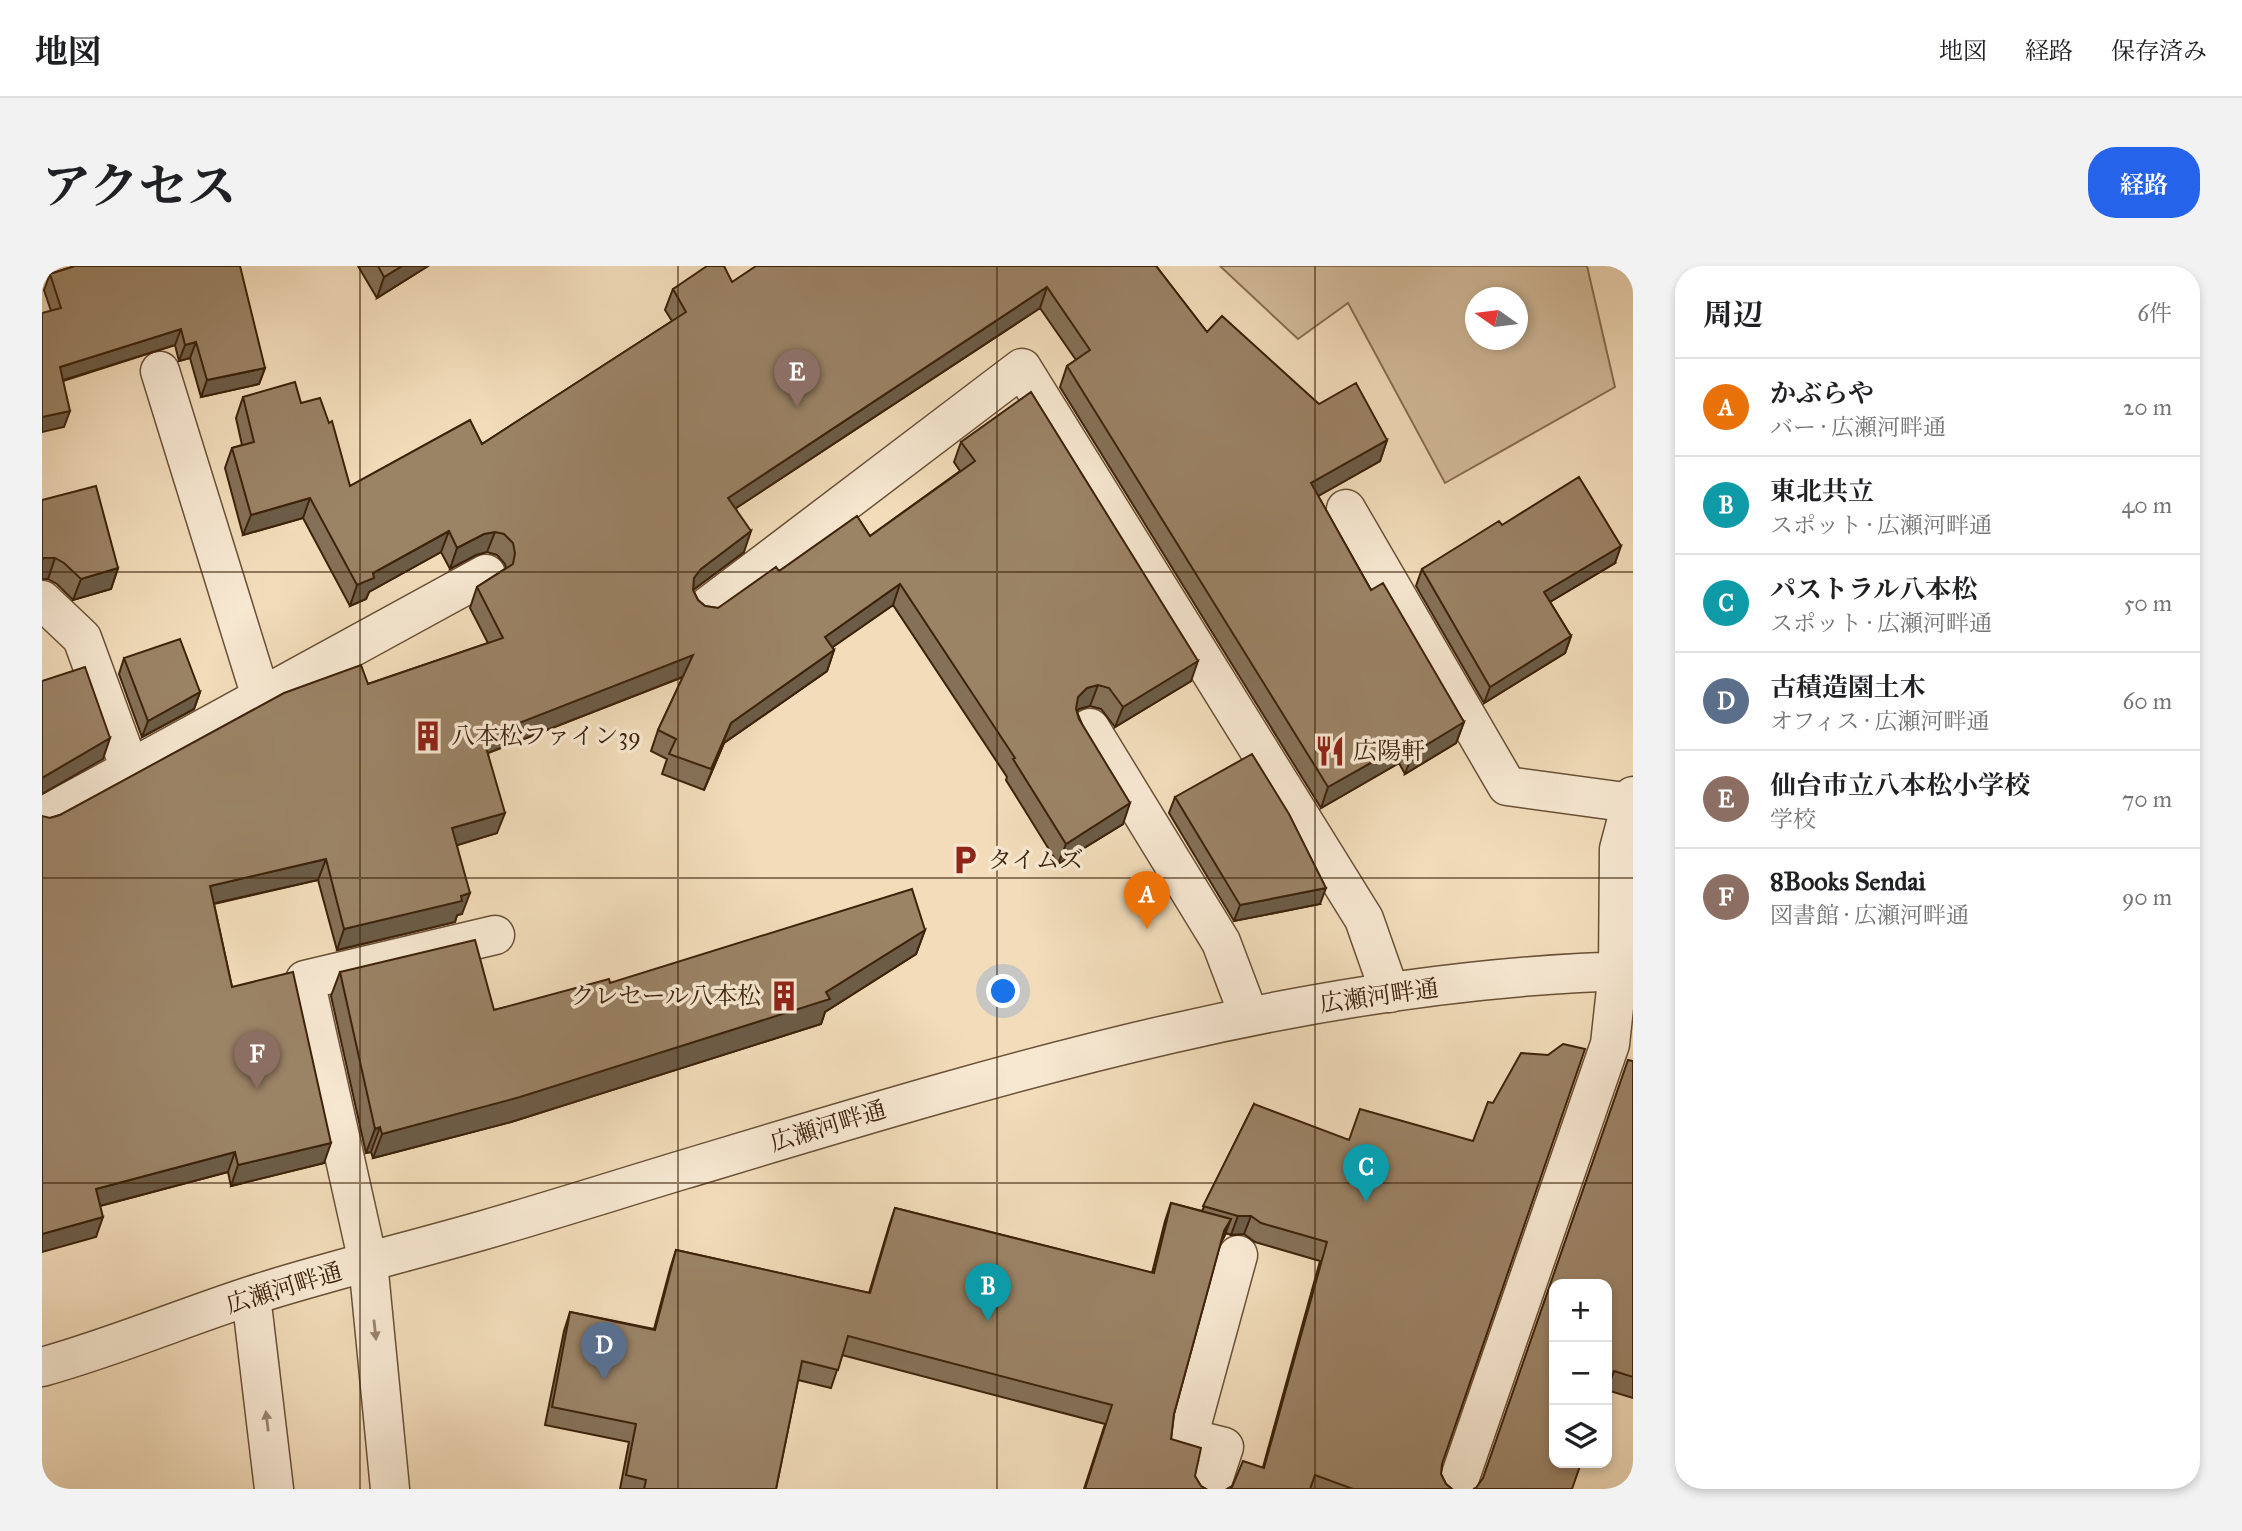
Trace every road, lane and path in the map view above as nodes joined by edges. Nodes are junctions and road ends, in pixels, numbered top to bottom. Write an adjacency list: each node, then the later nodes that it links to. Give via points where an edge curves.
1 (160, 371): 6 (street)
2 (1346, 509): 9 (street, via 1507,786)
3 (486, 574): 6 (street)
4 (42, 600): 8 (street, via 82,638)
5 (708, 607): 13 (street, via 1022,368 1364,919)
6 (261, 697): 8 (street)
7 (1090, 728): 14 (street, via 1221,942)
8 (130, 769): 10 (street)
9 (1632, 800): 12 (street, via 1619,849)
10 (42, 817)
11 (495, 935): 16 (street, via 305,980)
12 (1625, 971): 13 (street, 広瀬河畔通, via 1510,978); 22 (street, via 1610,1044)
13 (1390, 993): 14 (street, 広瀬河畔通)
14 (1248, 1016): 16 (street, 広瀬河畔通, via 996,1077)
15 (1237, 1255): 21 (street, via 1188,1438 1224,1447)
16 (368, 1262): 17 (street, 広瀬河畔通); 20 (street, one-way to 20)
17 (251, 1296): 18 (street, 広瀬河畔通, via 108,1349); 19 (street, one-way to 17)
18 (42, 1367)
19 (274, 1489)
20 (390, 1489)
21 (1210, 1489)
22 (1456, 1489)

